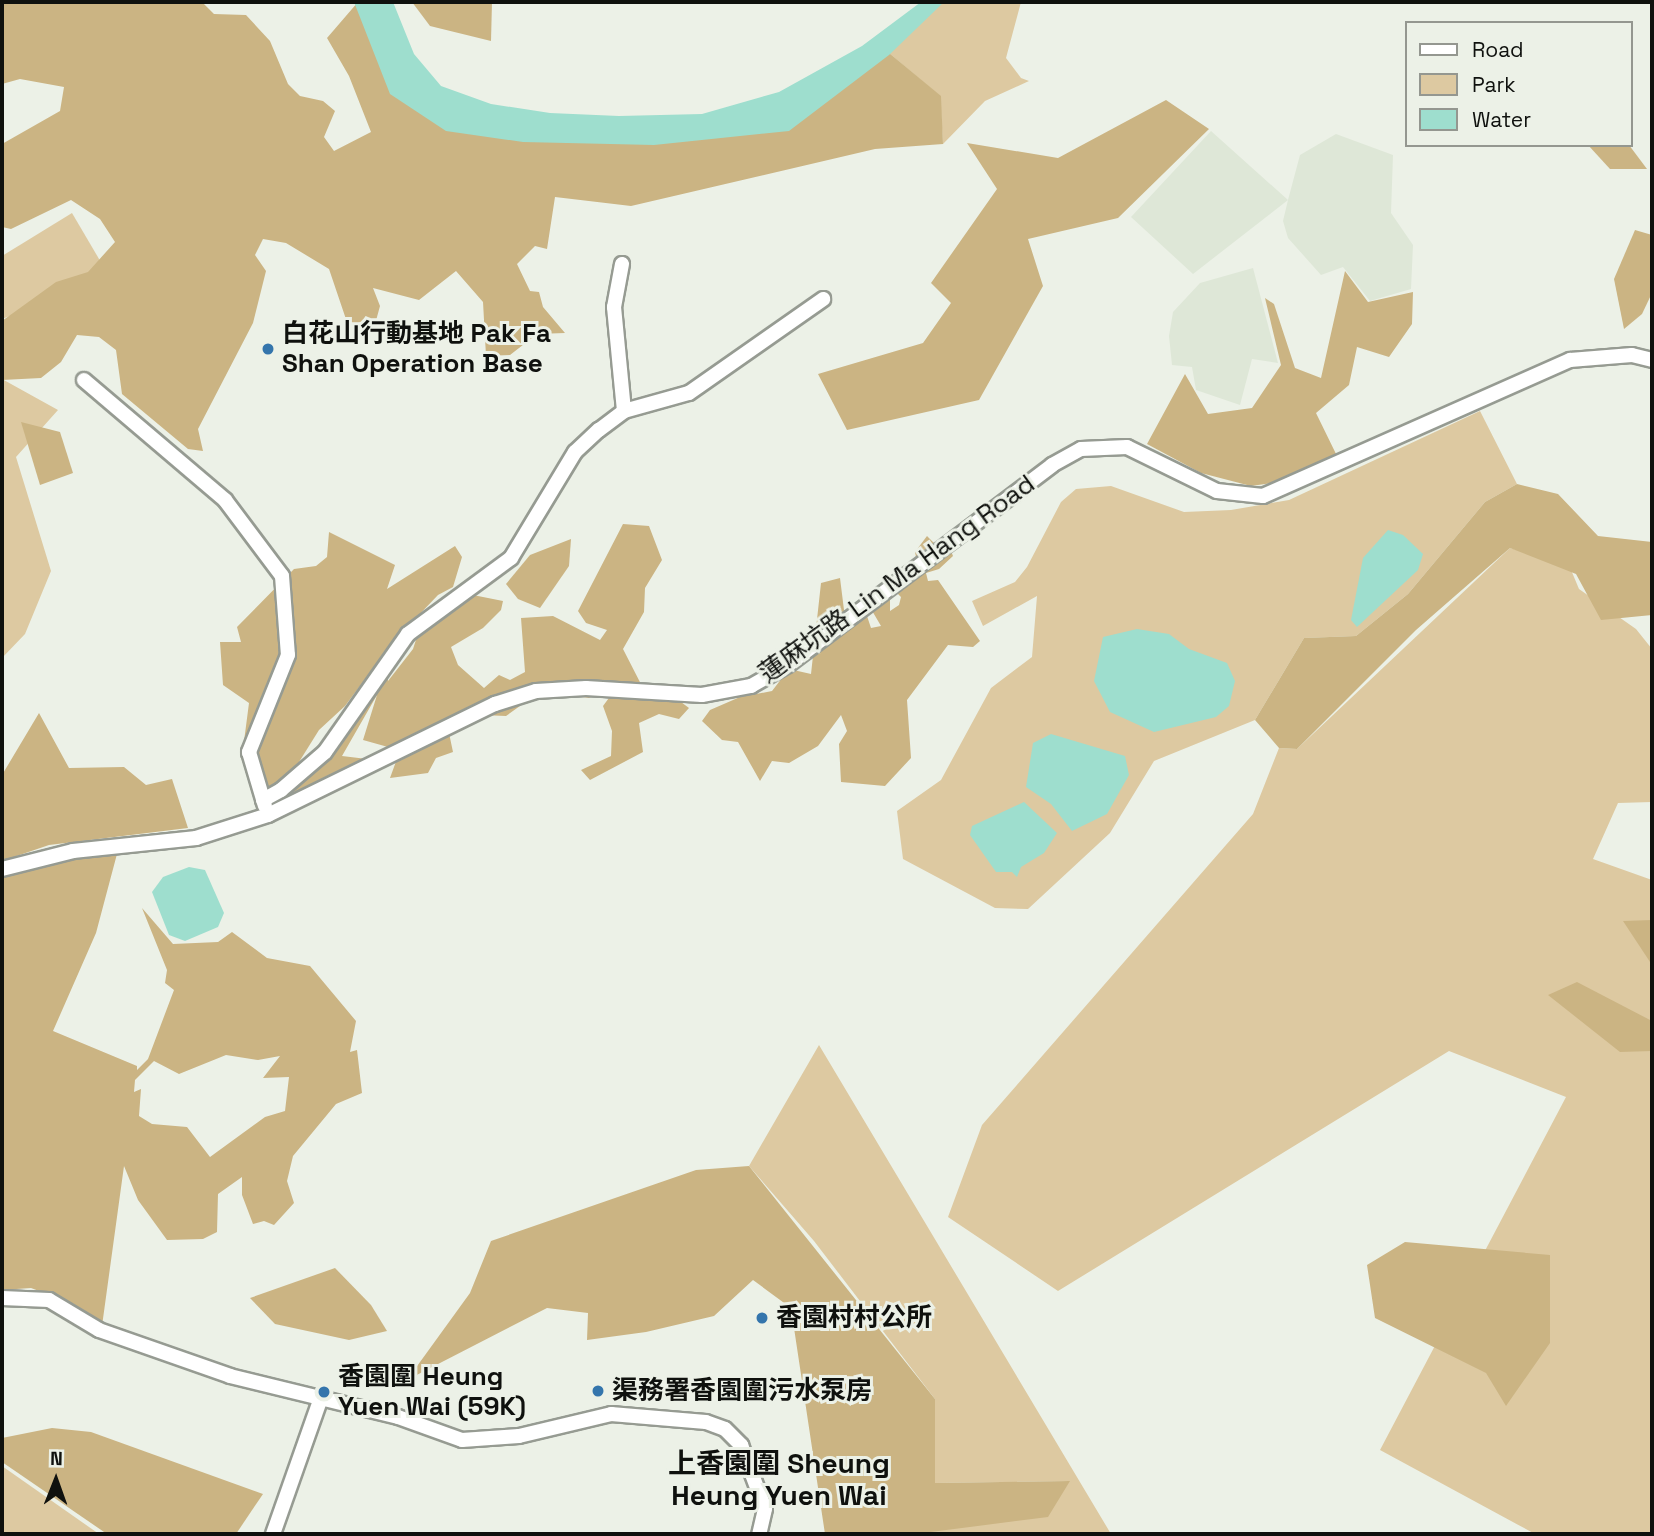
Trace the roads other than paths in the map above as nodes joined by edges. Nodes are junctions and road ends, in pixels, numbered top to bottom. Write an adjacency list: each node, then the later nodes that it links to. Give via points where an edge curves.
1 (622, 264): 5 (street, via 614,307)
2 (822, 299): 5 (street, via 689,393)
3 (1652, 360): 7 (street, 蓮麻坑路 Lin Ma Hang Road, via 1632,355 1570,359 1263,496 1217,491 1127,447 1081,449 1052,465 760,682 713,694 569,687 520,695)
4 (84, 380): 6 (street, via 225,500 282,576 288,655 249,752)
5 (624, 411): 6 (street, via 575,452 511,558 408,634 325,752)
6 (263, 800): 7 (street)
7 (268, 815): 8 (street, 蓮麻坑路 Lin Ma Hang Road, via 195,838 61,853)
8 (2, 869)
9 (2, 1298): 10 (street, via 49,1300 108,1333 230,1376)
10 (321, 1398): 11 (street); 12 (street, via 470,1442 519,1436 611,1414 706,1422 725,1429 741,1445 765,1509)
11 (273, 1534)
12 (759, 1534)

